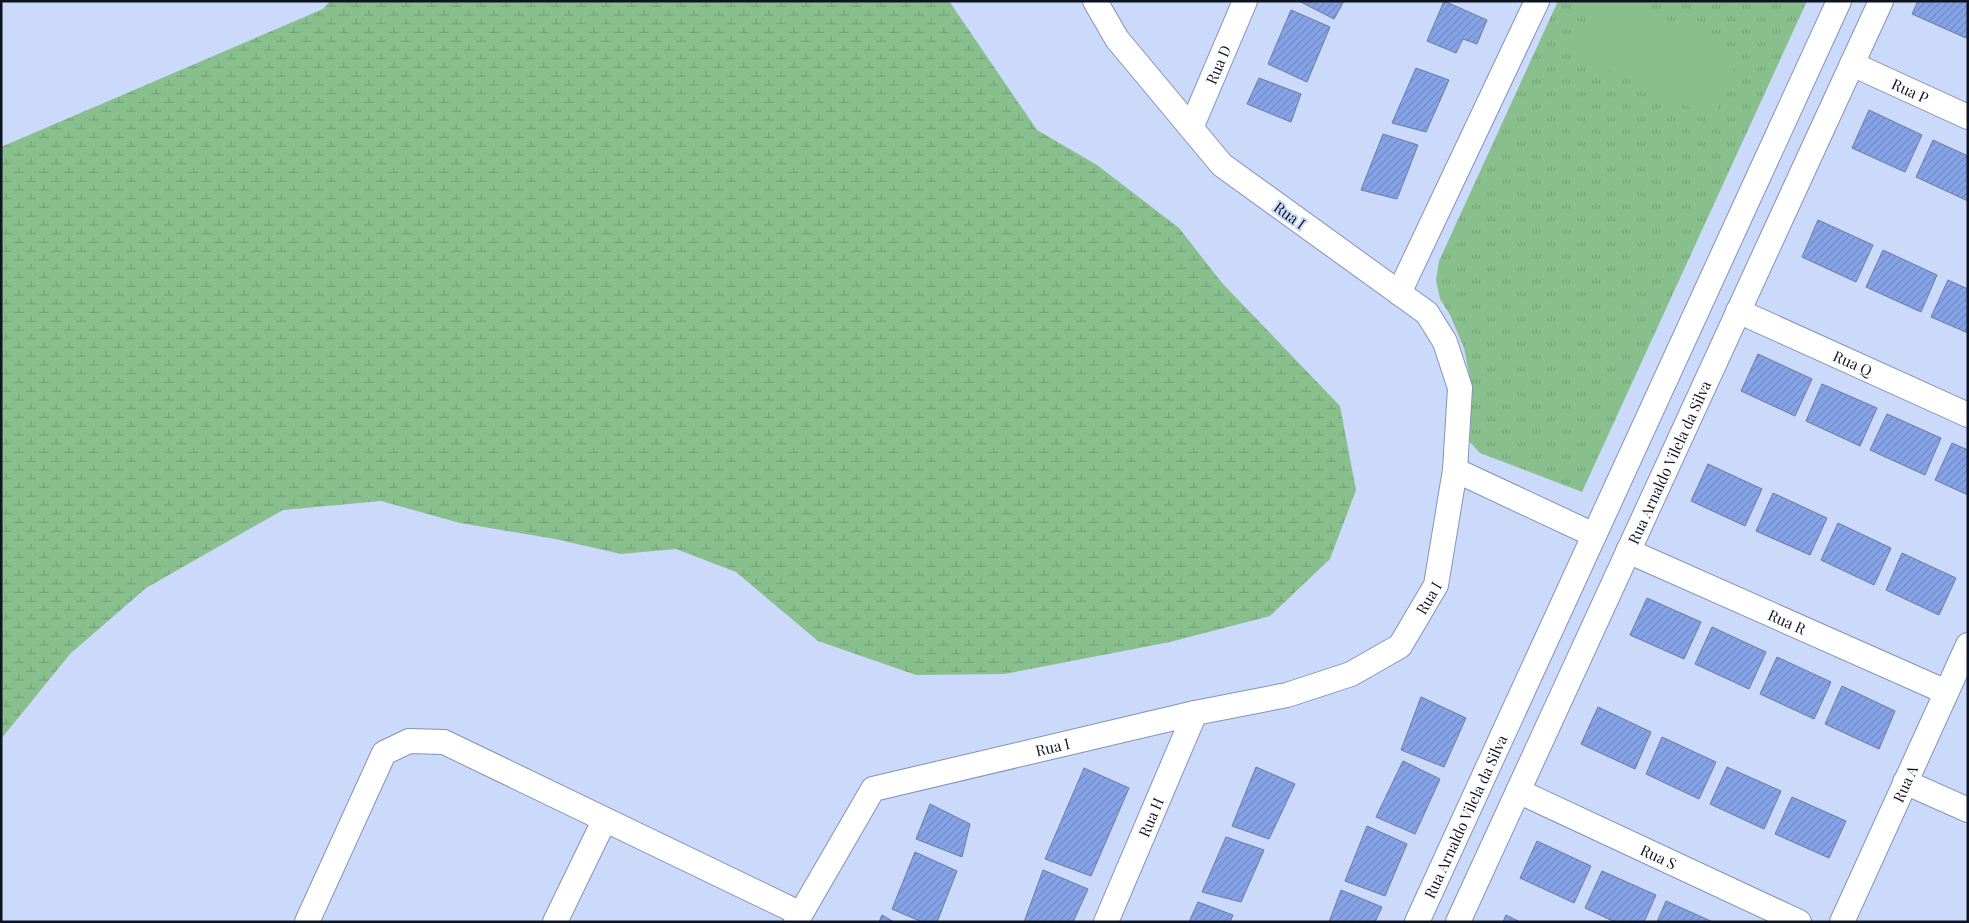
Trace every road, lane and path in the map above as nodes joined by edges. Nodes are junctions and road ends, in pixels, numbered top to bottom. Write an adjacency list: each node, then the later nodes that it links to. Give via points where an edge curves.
1 (1095, 1): 8 (street, Rua I, via 1117,39)
2 (1245, 1): 8 (street, Rua D)
3 (1537, 1): 9 (street)
4 (1839, 1): 13 (street, Rua Arnaldo Vilela da Silva)
5 (1881, 1): 6 (street, Rua Arnaldo Vilela da Silva)
6 (1852, 64): 7 (street, Rua P); 10 (street, Rua Arnaldo Vilela da Silva)
7 (1968, 117)
8 (1191, 128): 9 (street, Rua I, via 1222,166)
9 (1399, 293): 12 (street, Rua I, via 1427,313 1445,342 1460,388)
10 (1738, 311): 11 (street, Rua Q); 14 (street, Rua Arnaldo Vilela da Silva)
11 (1968, 415)
12 (1455, 470): 13 (street); 17 (street, Rua I, via 1436,585 1400,646 1352,674 1287,695)
13 (1594, 535): 26 (street, Rua Arnaldo Vilela da Silva)
14 (1628, 551): 16 (street, Rua R); 19 (street, Rua Arnaldo Vilela da Silva)
15 (1968, 645): 16 (street, Rua A)
16 (1946, 692): 18 (street, Rua A)
17 (1195, 713): 22 (street, Rua I, via 873,789); 25 (street, Rua H)
18 (1906, 782): 20 (street); 29 (street, Rua A)
19 (1518, 790): 27 (street, Rua Arnaldo Vilela da Silva); 28 (street, Rua S)
20 (1968, 810)
21 (604, 821): 22 (street); 23 (street, via 444,742 409,741 384,753); 24 (street)
22 (798, 918)
23 (307, 922)
24 (555, 922)
25 (1106, 922)
26 (1417, 922)
27 (1458, 922)
28 (1799, 922)
29 (1842, 922)

